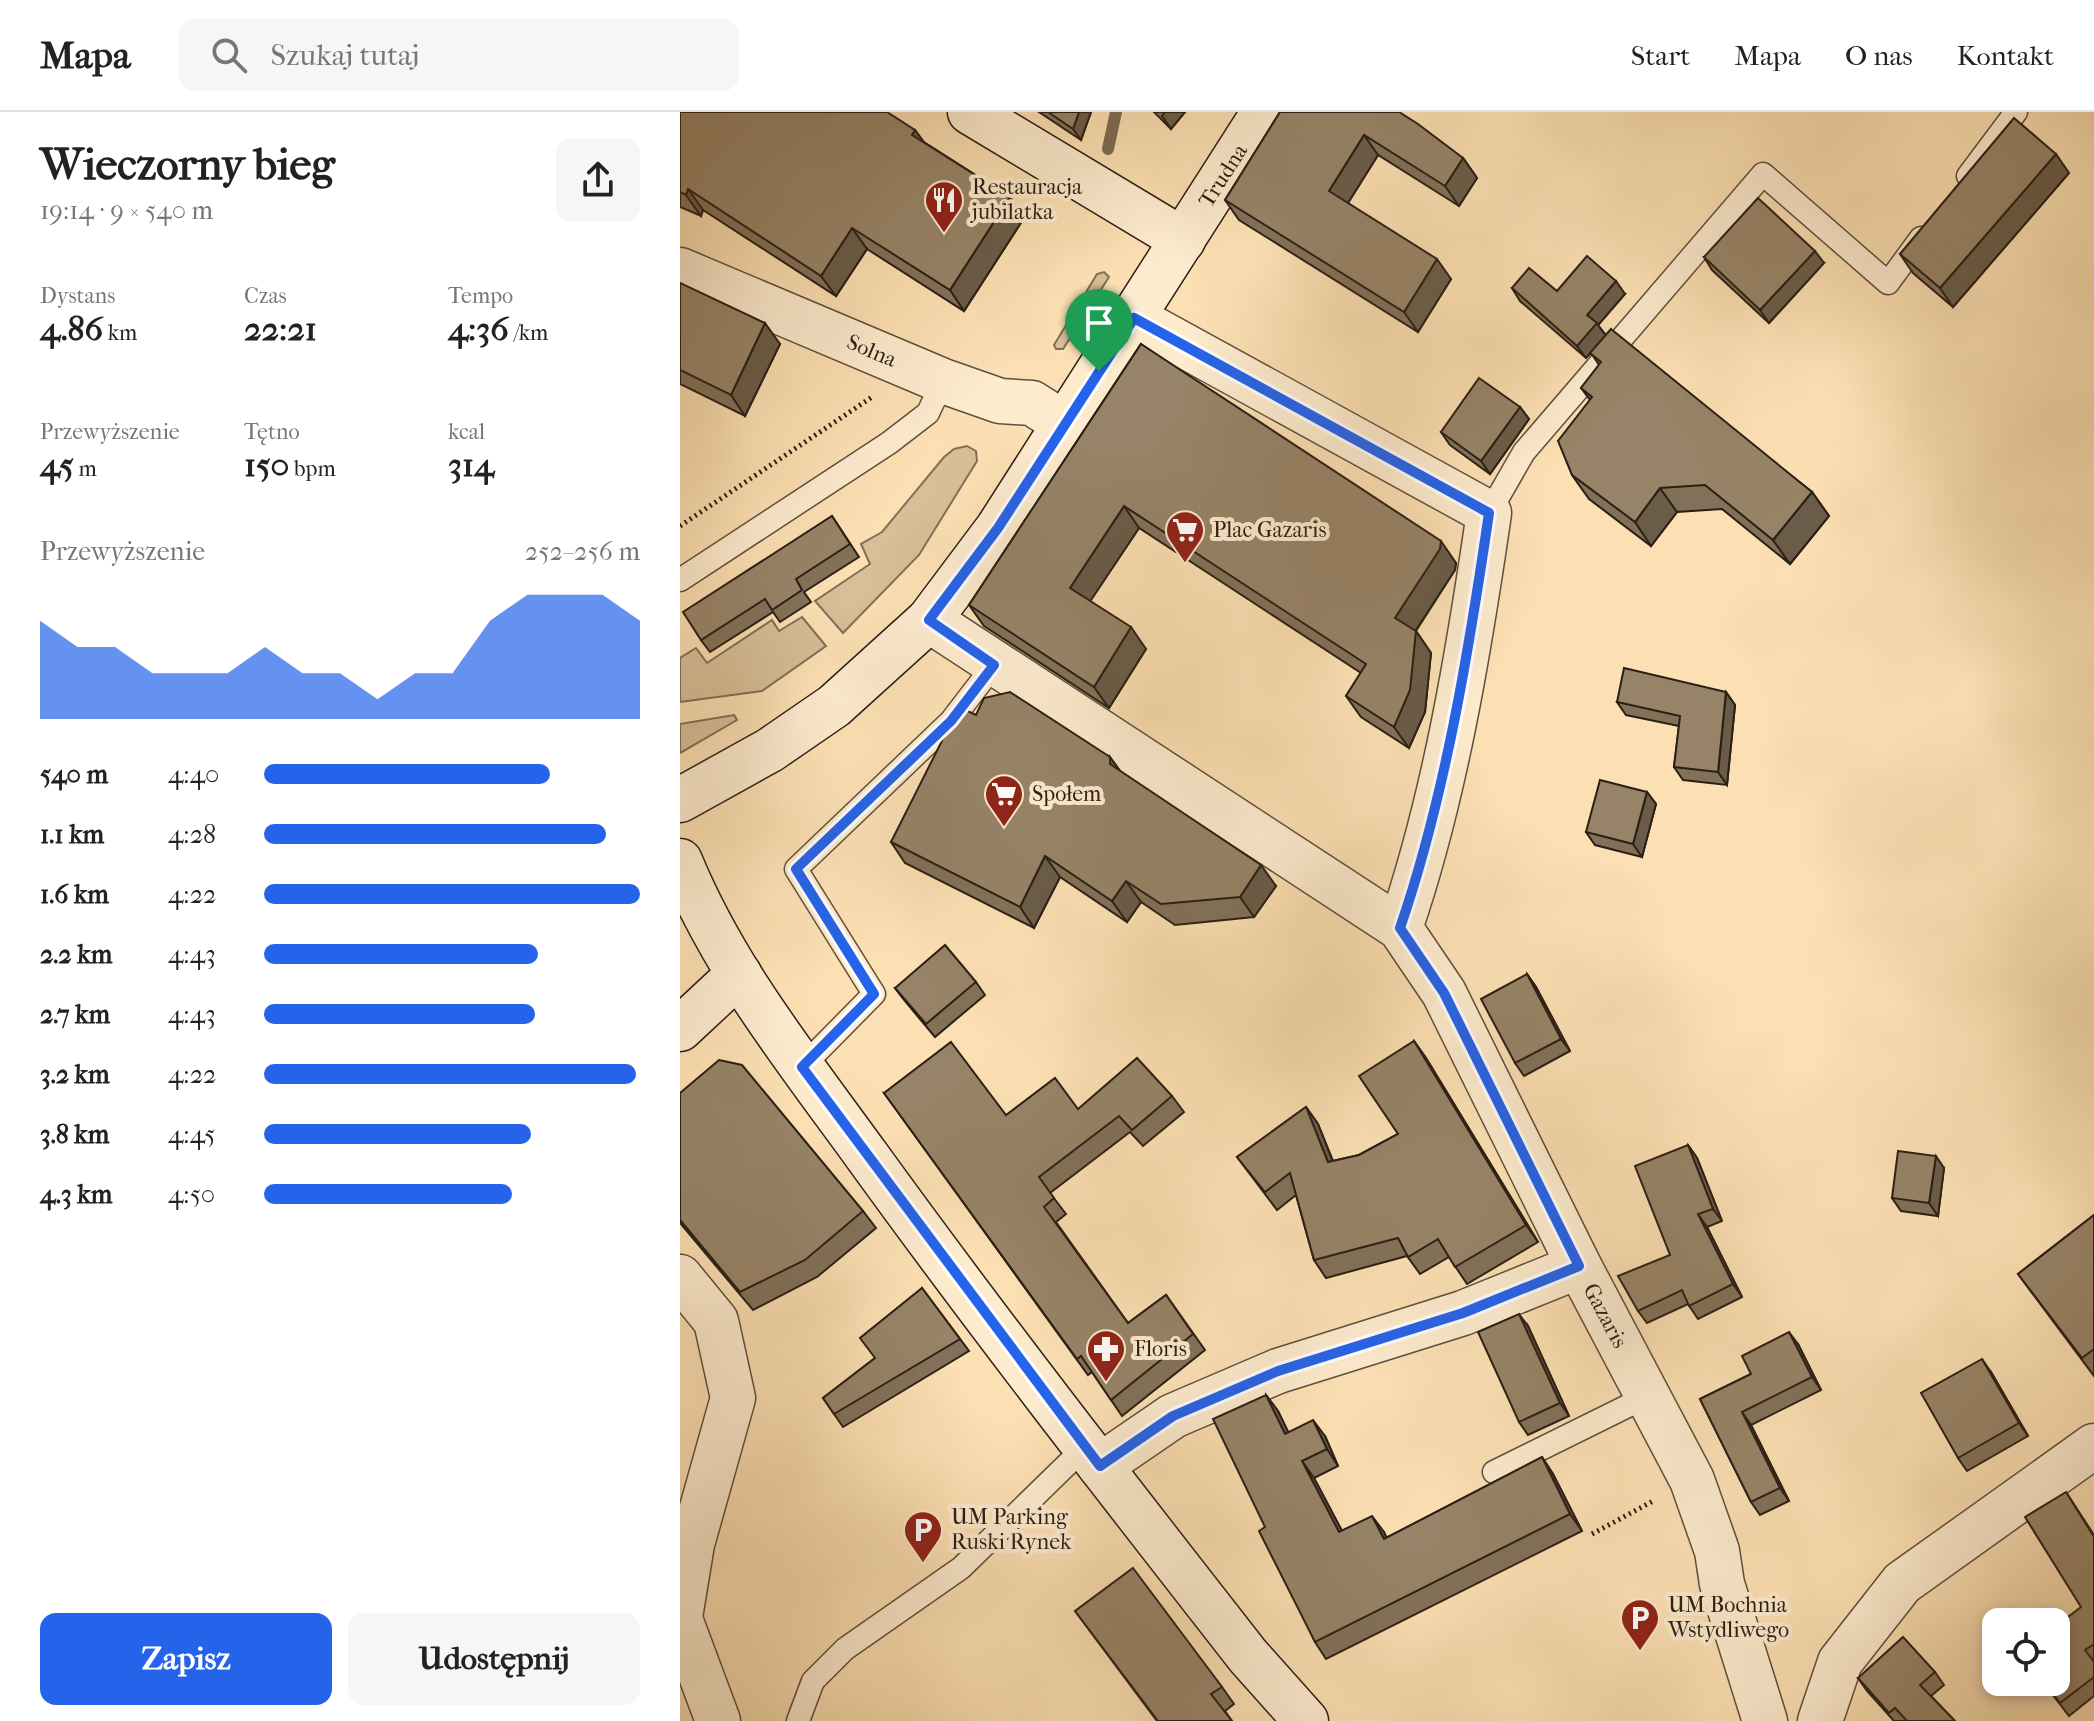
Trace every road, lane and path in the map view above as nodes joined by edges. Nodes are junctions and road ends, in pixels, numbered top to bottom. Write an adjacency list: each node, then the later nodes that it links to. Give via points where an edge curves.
1 (970, 112): 6 (street)
2 (1264, 112): 6 (street, Trudna)
3 (2016, 112): 4 (lane)
4 (1952, 198)
5 (1934, 222): 12 (lane, via 1888,283 1763,174 1524,452)
6 (1183, 240): 8 (street, Trudna)
7 (680, 270): 9 (street, Solna)
8 (1134, 318): 11 (street, Trudna); 12 (street)
9 (943, 381): 11 (street, Solna, via 1000,401 1032,403); 14 (lane, via 928,413 889,443)
10 (878, 392): 13 (path)
11 (1065, 424): 15 (street, Trudna, via 998,528)
12 (1489, 513): 19 (street, via 1462,673 1418,876)
13 (680, 526)
14 (680, 580)
15 (929, 620): 16 (street); 17 (street, Trudna, via 834,706 770,750)
16 (994, 665): 19 (street); 22 (lane, via 951,721 796,869 874,994)
17 (680, 800)
18 (680, 861): 20 (street, via 696,901)
19 (1400, 928): 23 (street, Gazaris, via 1444,993)
20 (739, 974): 21 (street); 22 (street)
21 (680, 1029)
22 (802, 1067): 27 (street)
23 (1579, 1266): 25 (street, Gazaris); 27 (street, via 1463,1313 1278,1371)
24 (680, 1277): 31 (street, via 716,1321 733,1398 692,1544)
25 (1650, 1395): 28 (lane); 29 (street, Gazaris)
26 (2094, 1446): 36 (street, via 1902,1583 1840,1662)
27 (1092, 1457): 33 (lane, via 961,1568 845,1649 813,1681); 34 (street, via 1248,1656)
28 (1494, 1472)
29 (1692, 1480): 30 (path); 35 (street, Gazaris)
30 (1592, 1534)
31 (680, 1618): 32 (street)
32 (718, 1721)
33 (798, 1721)
34 (1306, 1721)
35 (1765, 1721)
36 (1820, 1721)

